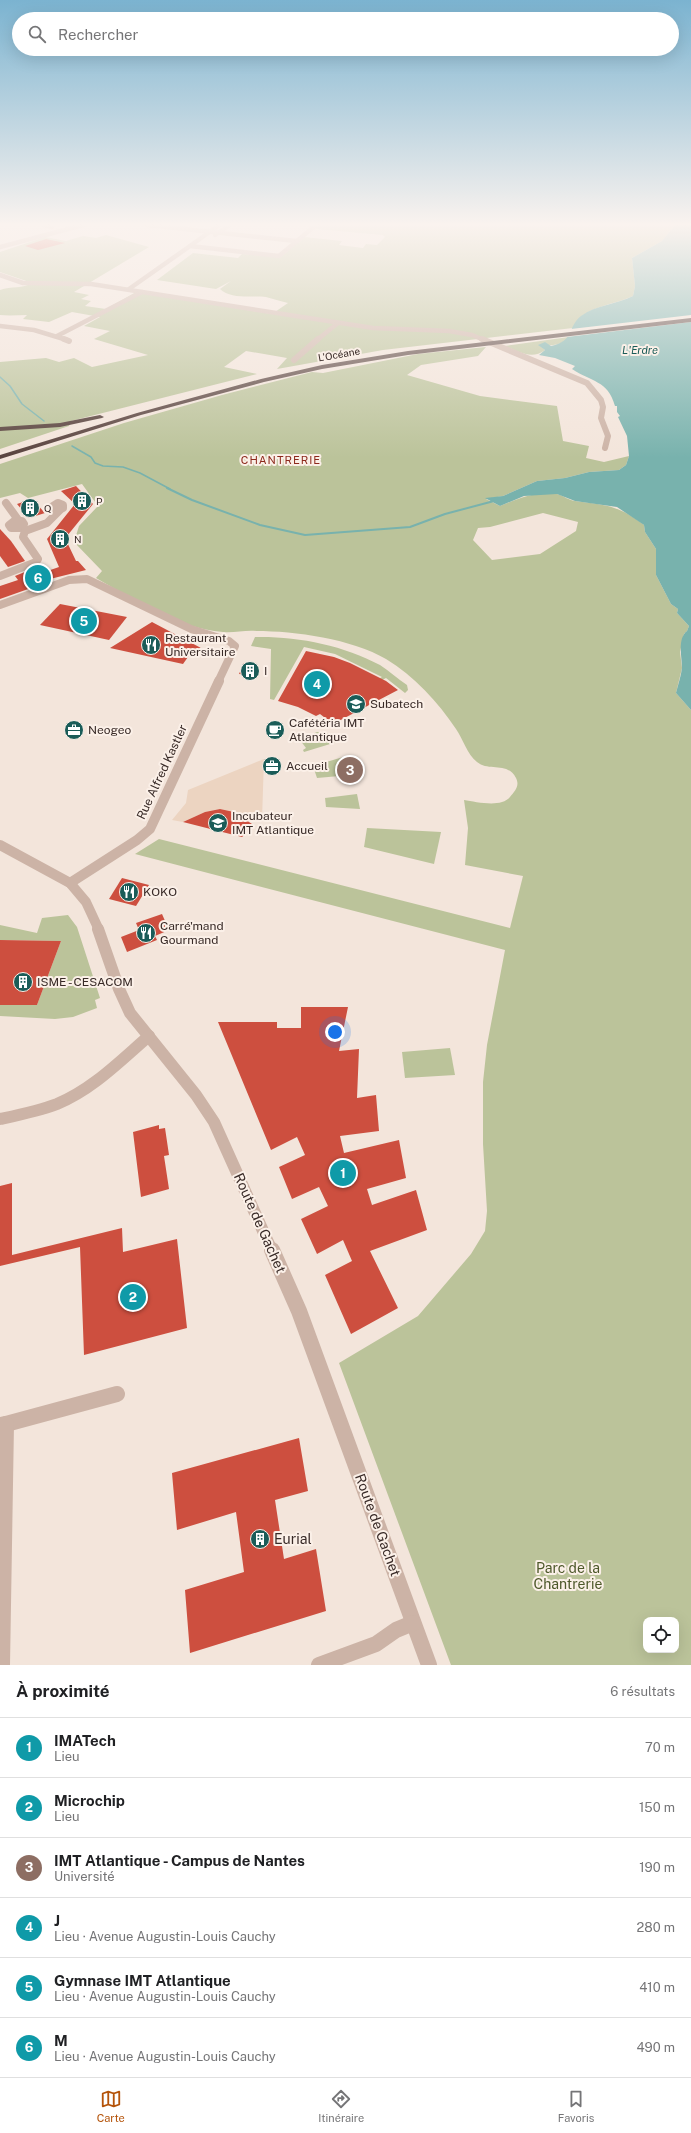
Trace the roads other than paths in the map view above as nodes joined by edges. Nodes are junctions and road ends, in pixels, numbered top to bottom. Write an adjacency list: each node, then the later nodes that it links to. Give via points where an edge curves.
1 (121, 303): 6 (street)
2 (210, 303): 4 (street)
3 (691, 319): 8 (highway, L’Océane)
4 (338, 323): 9 (street); 12 (street, via 373,328 449,330 472,335 587,383 601,400 603,407 601,418 608,436)
5 (0, 326): 6 (street)
6 (57, 336): 7 (street)
7 (69, 341)
8 (454, 346): 10 (highway, L’Océane, via 370,355 304,367); 13 (highway, L’Océane, via 360,360 276,377)
9 (294, 360)
10 (147, 408): 11 (highway, via 60,425); 14 (highway, L’Océane)
11 (0, 429)
12 (605, 448)
13 (19, 450): 15 (highway, L’Océane); 16 (highway)
14 (0, 453)
15 (0, 457)
16 (0, 460)
17 (6, 503): 19 (street)
18 (60, 510): 19 (street, via 47,523)
19 (21, 526): 20 (street, via 23,537 38,559)
20 (0, 576)
21 (0, 605): 23 (street, Rue Alfred Kastler, via 63,582 78,578 89,580 171,620 232,642 235,648 150,829)
22 (0, 845): 23 (street, Route de Gachet)
23 (70, 883): 24 (street, Route de Gachet, via 86,902 95,919 125,1004)
24 (149, 1036): 25 (street, via 105,1075 65,1100); 28 (street, Route de Gachet, via 214,1122 236,1168 299,1311)
25 (0, 1119)
26 (117, 1394): 27 (street)
27 (3, 1424): 29 (street)
28 (413, 1623): 30 (street, via 396,1630 376,1644); 31 (street, Route de Gachet)
29 (2, 1665)
30 (319, 1665)
31 (429, 1665)

